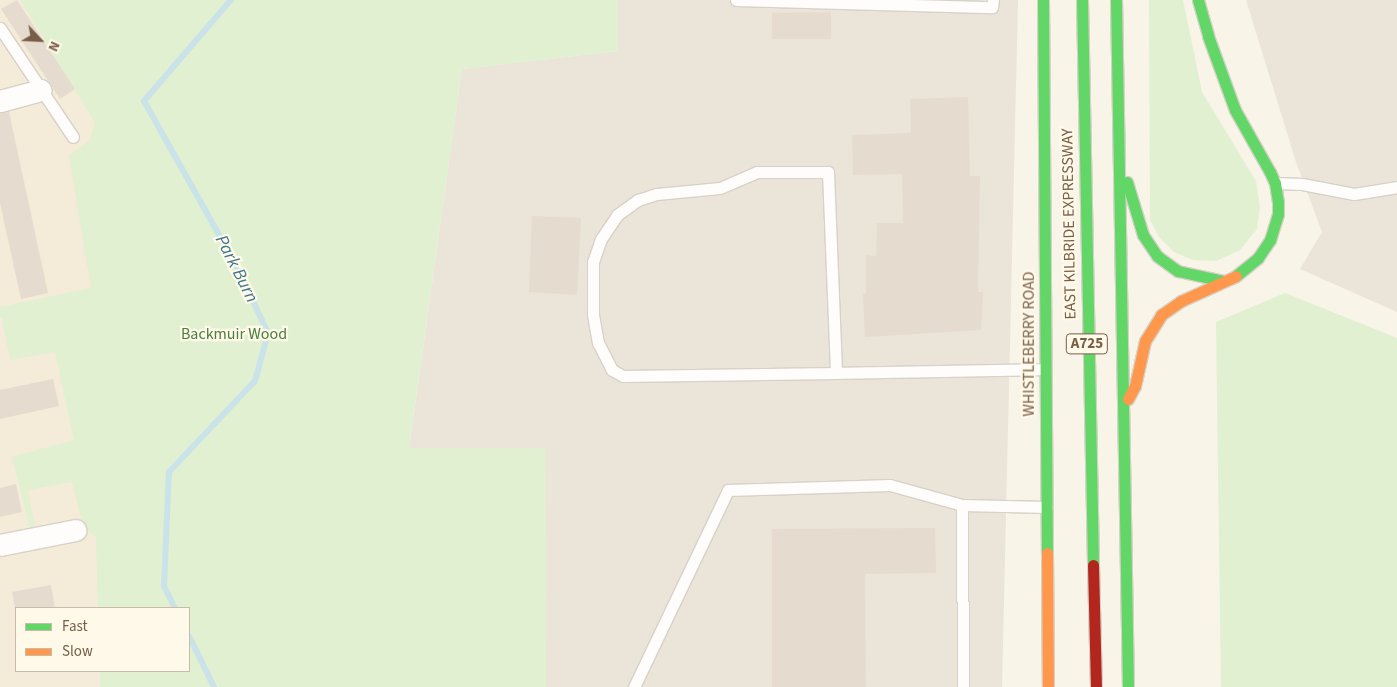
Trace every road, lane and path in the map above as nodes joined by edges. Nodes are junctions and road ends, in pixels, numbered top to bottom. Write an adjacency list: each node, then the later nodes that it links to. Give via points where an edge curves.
1 (736, 0): 2 (lane, via 992,7)
2 (992, 0)
3 (1043, 0): 15 (main road, WHISTLEBERRY ROAD)
4 (1082, 0): 25 (main road, EAST KILBRIDE EXPRESSWAY / A725)
5 (1116, 0): 11 (main road, A725)
6 (1198, 0): 12 (main road, via 1235,110)
7 (0, 28): 8 (lane)
8 (41, 90): 9 (street); 10 (lane)
9 (0, 101)
10 (73, 137)
11 (1118, 161): 14 (main road, via 1131,190 1143,235 1157,256 1178,271); 17 (main road, A725)
12 (1275, 183): 13 (lane, via 1302,184 1354,194); 14 (main road, via 1278,214 1270,240 1258,258 1236,276)
13 (1397, 187)
14 (1224, 281): 17 (main road, via 1181,301 1161,315 1146,341 1135,386)
15 (1045, 369): 16 (lane); 19 (main road, WHISTLEBERRY ROAD)
16 (836, 373): 16 (lane, via 828,172 757,172 720,188 657,194 638,200 617,214 601,239 593,262 593,314 598,343 612,370 623,376)
17 (1122, 410): 26 (main road, A725)
18 (962, 505): 19 (lane); 22 (lane, via 890,485 728,490); 23 (lane)
19 (1046, 507): 24 (main road, WHISTLEBERRY ROAD)
20 (76, 530): 21 (street)
21 (0, 546)
22 (634, 687)
23 (962, 687)
24 (1048, 687)
25 (1096, 687)
26 (1128, 687)

